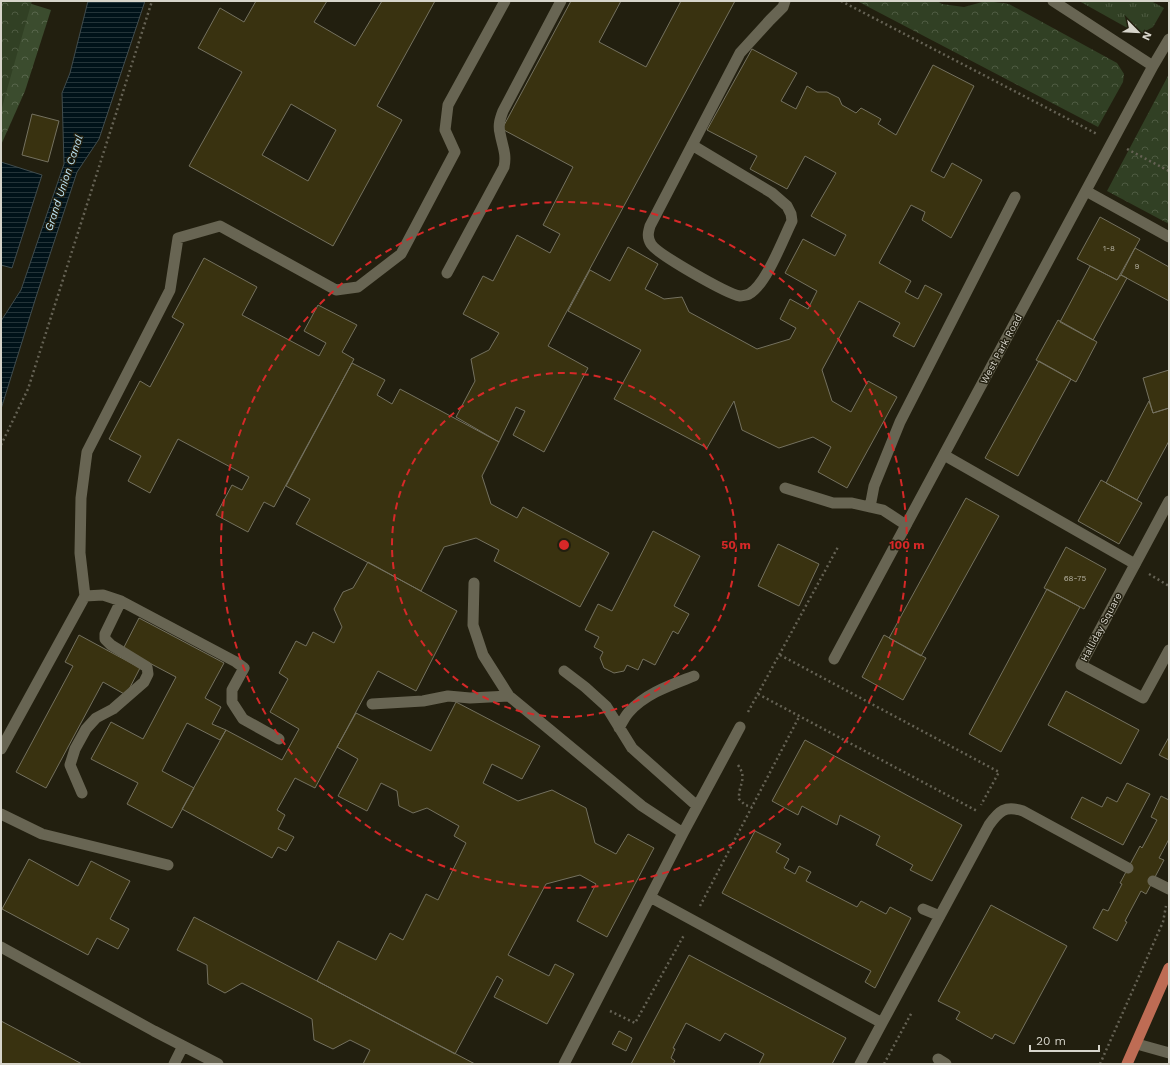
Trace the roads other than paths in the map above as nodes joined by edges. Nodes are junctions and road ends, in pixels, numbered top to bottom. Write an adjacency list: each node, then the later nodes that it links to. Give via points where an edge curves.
1 (505, 1): 19 (street, via 448,105 445,130 455,152 401,254 358,287 336,290 220,226 178,238 170,290 87,452 81,498 80,553)
2 (561, 1): 11 (street, via 499,122 499,132 506,155 504,167)
3 (785, 1): 7 (street, via 783,7 740,53)
4 (1053, 1): 6 (street)
5 (1169, 39): 6 (street, West Park Road)
6 (1153, 66): 8 (street, West Park Road)
7 (692, 145): 7 (street, via 650,226 649,240 664,255 716,286 740,296 749,294 771,267 792,221 791,214 787,206 772,193)
8 (1086, 191): 10 (street); 12 (street, West Park Road)
9 (1015, 197): 15 (street, via 900,422 874,486)
10 (1169, 237)
11 (447, 273)
12 (944, 455): 16 (street, West Park Road); 17 (street)
13 (785, 488): 15 (street, via 833,503 852,503)
14 (1169, 501): 17 (street, Halliday Square)
15 (870, 507): 16 (street, via 883,510)
16 (906, 525): 22 (street, West Park Road)
17 (1135, 564): 21 (street, Halliday Square, via 1081,665 1143,698)
18 (474, 583): 25 (street, via 473,625 483,655)
19 (85, 596): 20 (street, via 103,596); 30 (street)
20 (121, 601): 29 (street, via 244,668 232,690 232,702 243,719); 31 (street, via 105,639 147,667 148,674 144,682 113,709 96,718 86,729 70,765)
21 (1169, 650)
22 (834, 659)
23 (564, 671): 27 (street, via 606,706)
24 (694, 676): 27 (street, via 647,697 628,712)
25 (508, 696): 26 (street, via 448,696); 34 (street, via 642,806)
26 (372, 704)
27 (619, 728): 32 (street, via 632,748)
28 (740, 728): 32 (street)
29 (279, 738)
30 (1, 749)
31 (82, 794)
32 (697, 806): 34 (street)
33 (1, 814): 35 (street, via 42,834)
34 (683, 833): 39 (street)
35 (168, 865)
36 (1128, 868): 41 (street, via 1023,811 1015,808 1004,809 996,814 989,825)
37 (1153, 881): 38 (street)
38 (1168, 895)
39 (650, 897): 44 (street); 50 (street)
40 (923, 909): 41 (street)
41 (940, 916): 44 (street)
42 (1, 947): 46 (street)
43 (1169, 968): 45 (main road)
44 (882, 1023): 51 (street)
45 (1137, 1044): 47 (street); 52 (main road)
46 (183, 1046): 48 (street); 49 (street)
47 (1169, 1053)
48 (174, 1064)
49 (218, 1064)
50 (564, 1064)
51 (860, 1064)
52 (1127, 1064)

